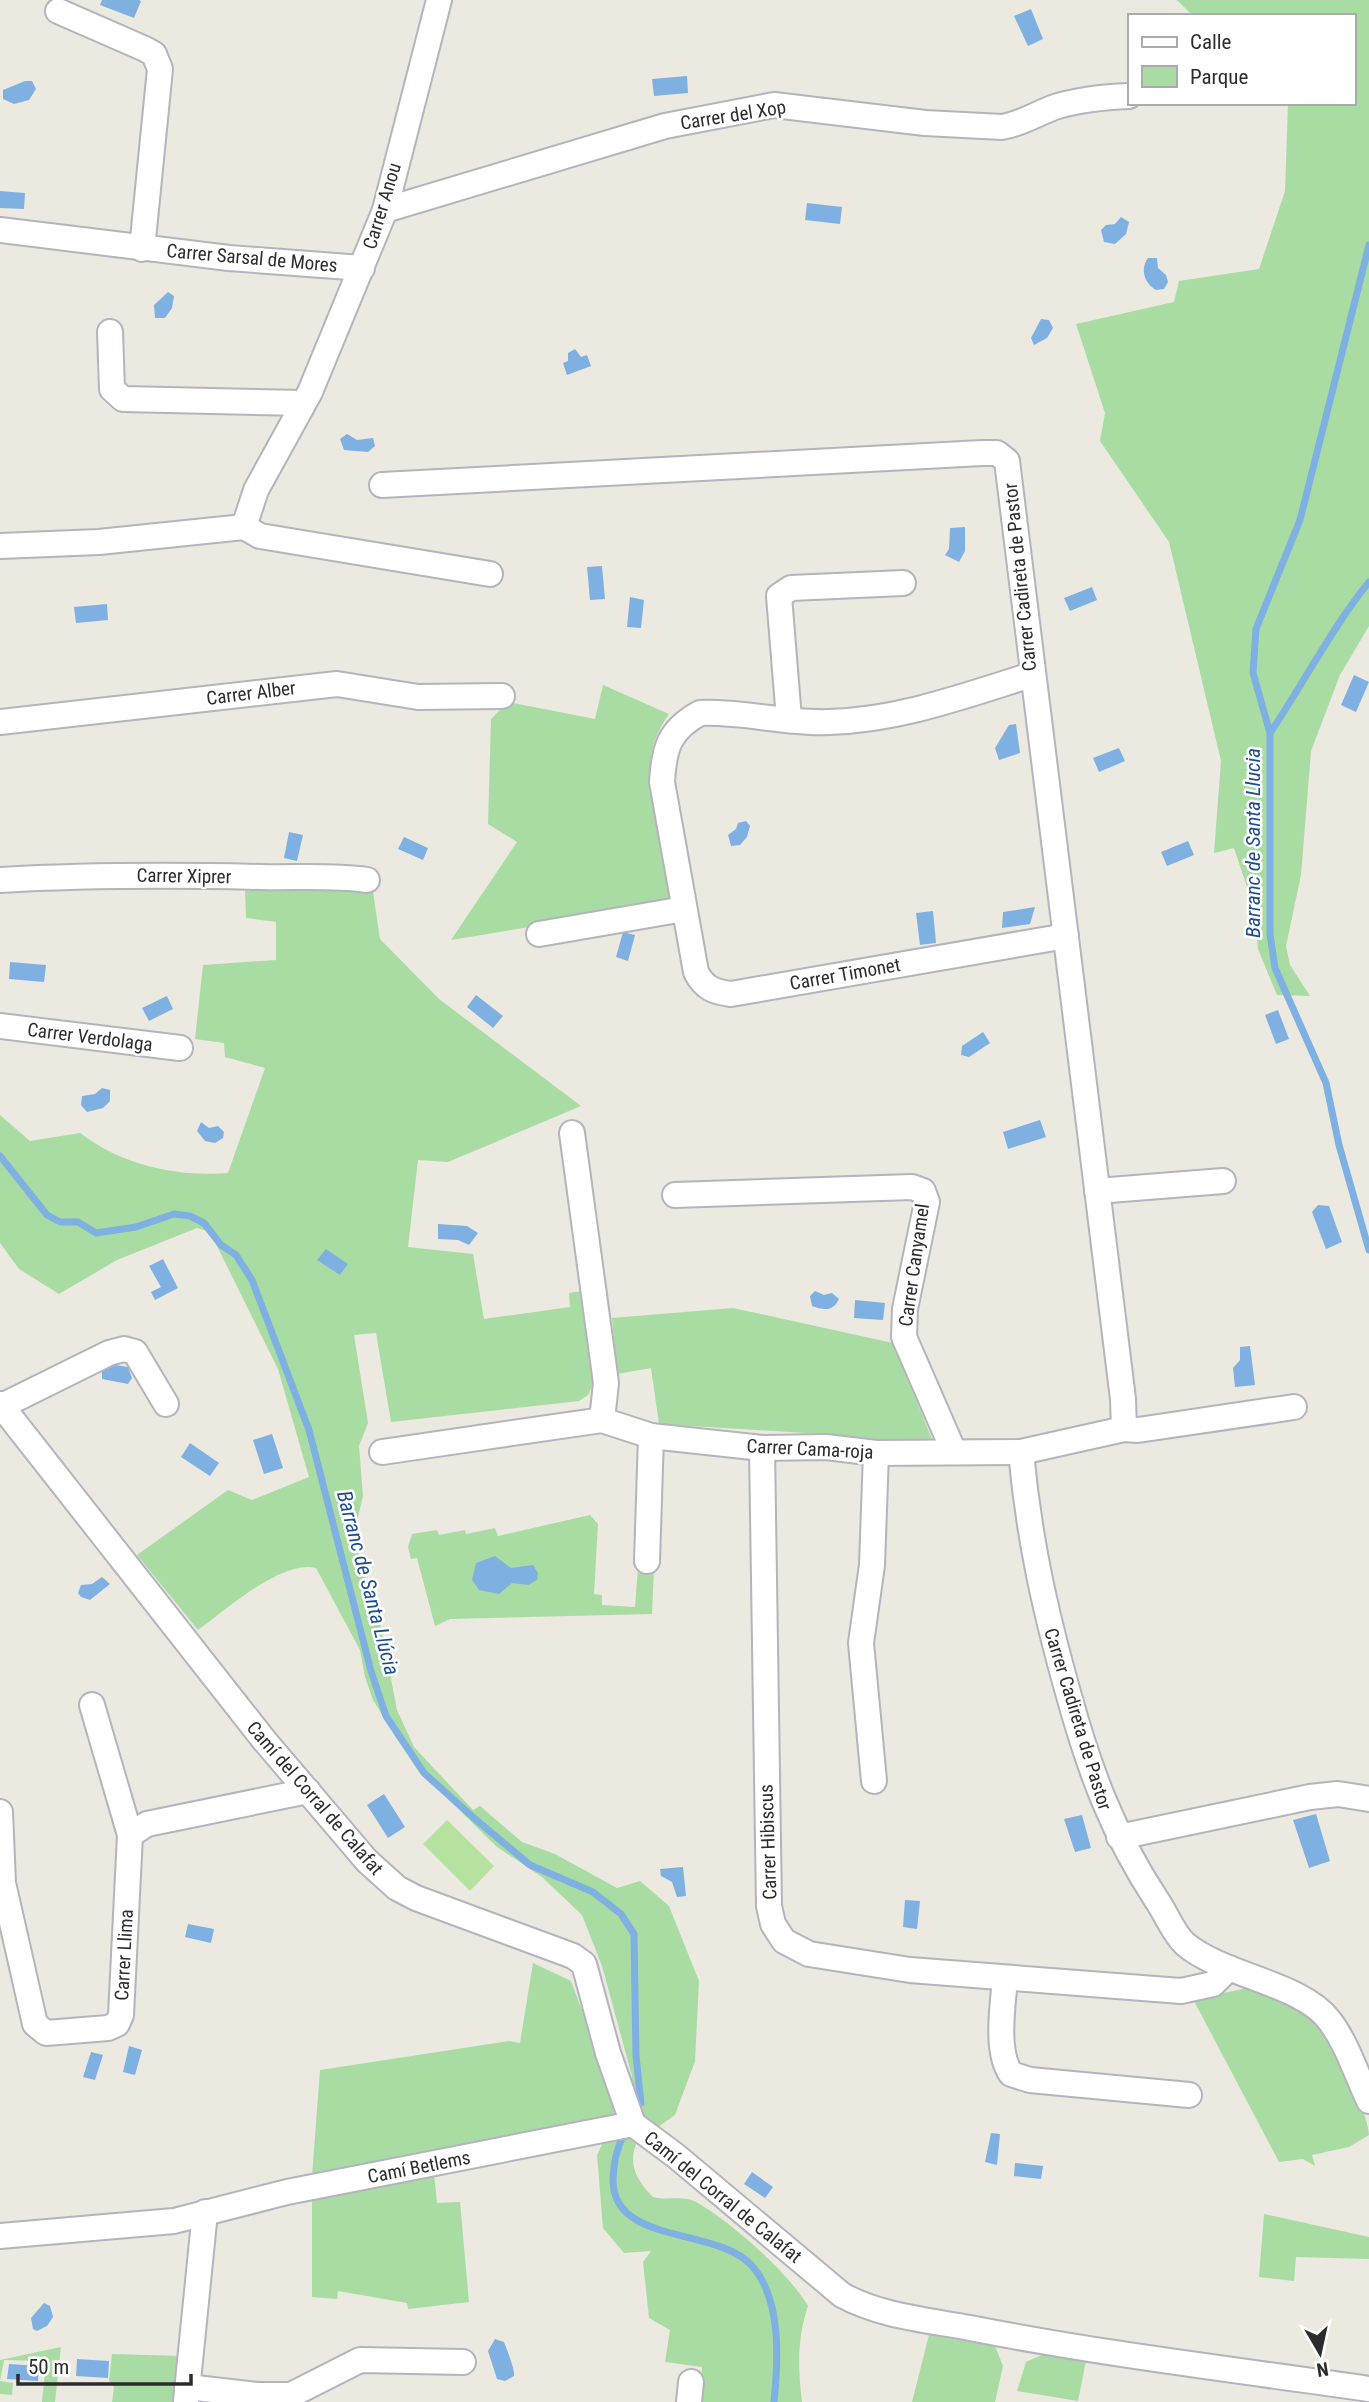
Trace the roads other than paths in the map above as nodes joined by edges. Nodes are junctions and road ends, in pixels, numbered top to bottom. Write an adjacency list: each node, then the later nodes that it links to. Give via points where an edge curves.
1 (439, 0): 4 (street, Carrer Anou)
2 (58, 11): 6 (street, Carrer Sarsal de Mores, via 145,49 158,61)
3 (1128, 96): 4 (street, Carrer del Xop, via 1101,96 1059,106 1002,127 774,105 665,126)
4 (385, 210): 7 (street, Carrer Anou)
5 (0, 230): 6 (street, Carrer Sarsal de Mores)
6 (142, 249): 7 (street, Carrer Sarsal de Mores)
7 (362, 268): 9 (street, Carrer Anou)
8 (110, 332): 9 (street, via 112,389 123,399)
9 (303, 403): 11 (street, Carrer Anou, via 256,490)
10 (382, 485): 15 (street, Carrer Cadireta de Pastor, via 997,453 1007,461)
11 (244, 527): 12 (street); 13 (street, via 260,536)
12 (0, 547)
13 (490, 573)
14 (903, 583): 17 (street, via 791,588 779,596)
15 (1031, 675): 17 (street, Carrer Timonet, via 908,713 834,722); 23 (street, Carrer Cadireta de Pastor)
16 (502, 696): 18 (street, Carrer Alber, via 418,697 337,684)
17 (789, 719): 21 (street, Carrer Timonet, via 700,713 674,733 664,753 662,782)
18 (0, 722)
19 (0, 880): 20 (street, Carrer Xiprer, via 323,874)
20 (367, 880)
21 (684, 909): 22 (street); 23 (street, Carrer Timonet, via 700,981 708,989 731,994)
22 (539, 934)
23 (1066, 936): 28 (street, Carrer Cadireta de Pastor)
24 (0, 1026): 25 (street, Carrer Verdolaga)
25 (180, 1048)
26 (572, 1133): 33 (street, via 606,1382)
27 (1223, 1181): 28 (street)
28 (1097, 1191): 34 (street, Carrer Cadireta de Pastor)
29 (676, 1195): 38 (street, Carrer Canyamel, via 912,1187 923,1191 927,1202 905,1309 904,1337)
30 (166, 1404): 31 (street, Camí del Corral de Calafat, via 135,1352 124,1349)
31 (1, 1405): 44 (street, Camí del Corral de Calafat)
32 (1294, 1407): 34 (street)
33 (602, 1420): 35 (street, Carrer Cama-roja); 37 (street, Carrer Cama-roja)
34 (1124, 1429): 39 (street)
35 (651, 1436): 36 (street, Carrer Cama-roja); 41 (street)
36 (762, 1448): 40 (street, Carrer Cama-roja, via 825,1447); 50 (street, Carrer Hibiscus, via 766,1783 773,1924 784,1941 809,1954)
37 (382, 1452)
38 (954, 1452): 39 (street, Carrer Cama-roja); 40 (street, Carrer Cama-roja)
39 (1021, 1452): 48 (street, Carrer Cadireta de Pastor, via 1031,1541 1048,1626 1088,1763)
40 (876, 1453): 43 (street, via 872,1565 861,1643)
41 (647, 1561)
42 (92, 1705): 47 (street, Carrer Llima)
43 (874, 1781)
44 (308, 1791): 47 (street, via 147,1824); 53 (street, Camí del Corral de Calafat, via 367,1861 397,1888 584,1964)
45 (1369, 1799): 48 (street, via 1338,1794 1310,1797)
46 (0, 1812): 47 (street, Carrer Llima, via 3,1883 35,2024 46,2033 108,2028 117,2024 121,2015)
47 (130, 1835)
48 (1119, 1837): 49 (street, Carrer Cadireta de Pastor, via 1183,1941)
49 (1229, 1968): 50 (street, Carrer Hibiscus, via 1213,1984 1181,1991); 52 (street, Carrer Cadireta de Pastor, via 1323,2013)
50 (1006, 1979): 51 (street, via 1004,2057 1011,2074 1030,2080)
51 (1189, 2095)
52 (1369, 2101)
53 (633, 2124): 54 (street, Camí Betlems); 57 (street, Camí del Corral de Calafat, via 859,2305 1018,2337)
54 (205, 2212): 55 (street, Camí Betlems, via 138,2226); 58 (street)
55 (0, 2236)
56 (463, 2362): 58 (street, via 360,2360 301,2392)
57 (1369, 2389)
58 (187, 2395)

